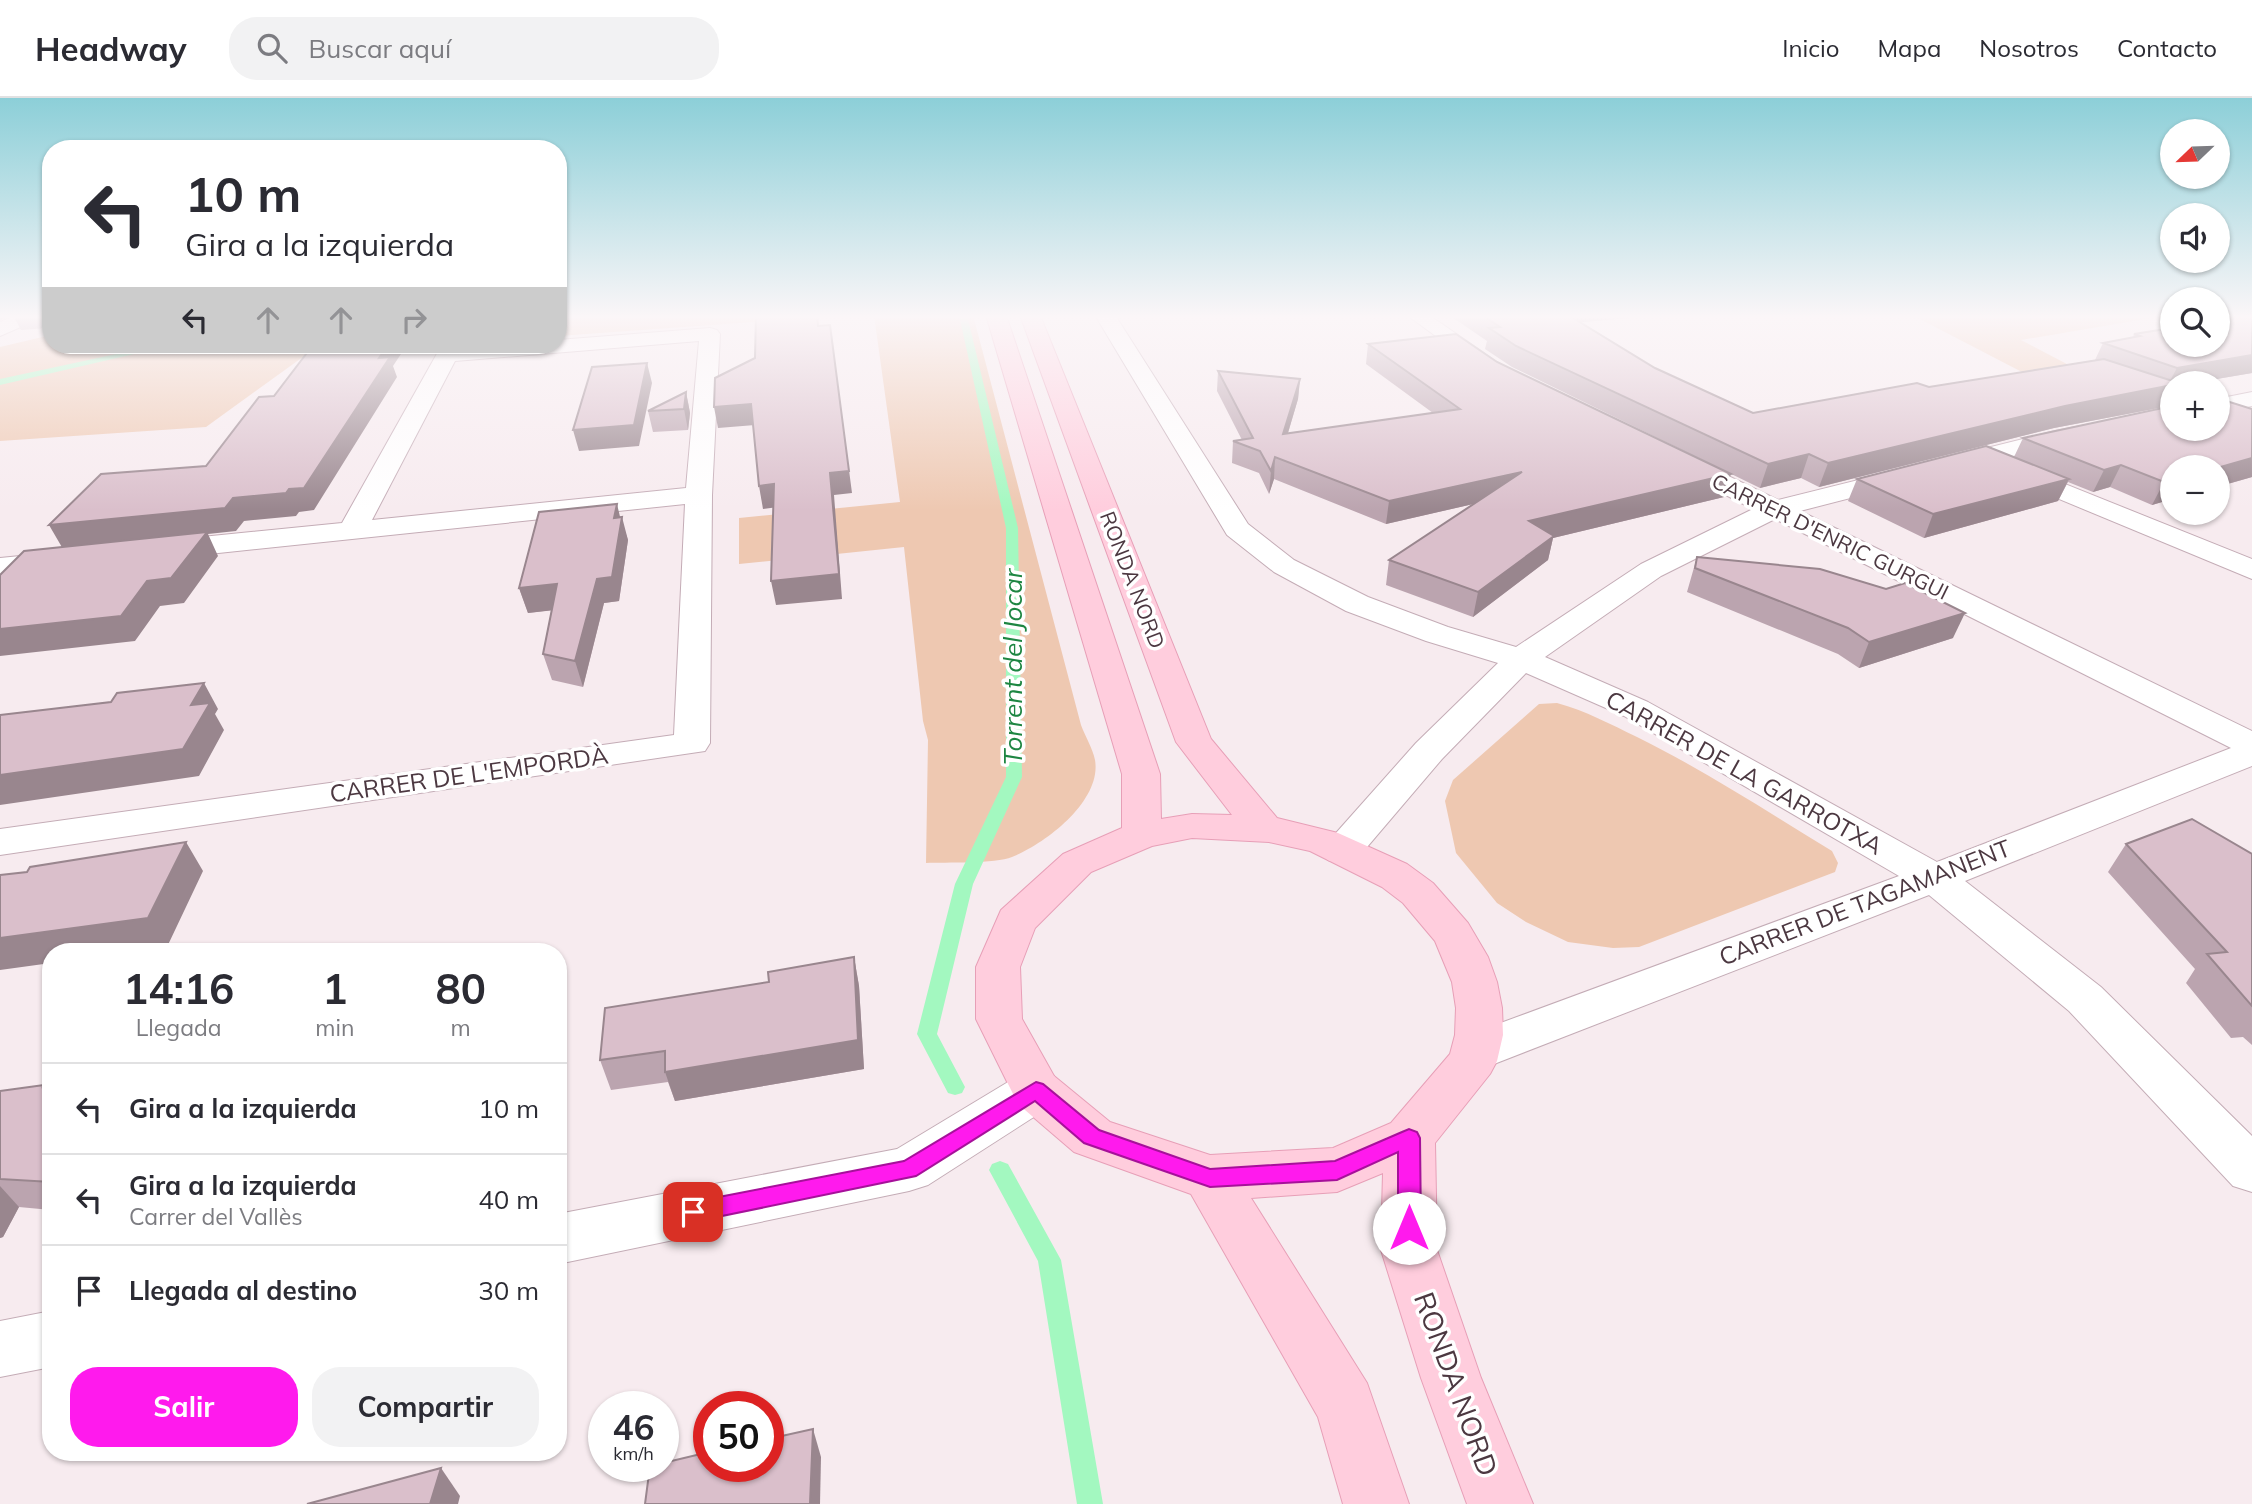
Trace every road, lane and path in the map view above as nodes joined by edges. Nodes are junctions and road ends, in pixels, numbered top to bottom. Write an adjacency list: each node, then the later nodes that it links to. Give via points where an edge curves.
1 (433, 381): 13 (street)
2 (707, 381): 11 (street)
3 (1017, 381): 22 (main road, RONDA NORD, via 1141,774)
4 (1056, 381): 21 (main road, RONDA NORD, via 1194,742)
5 (1146, 381): 18 (street, CARRER DE LA GARROTXA, via 1237,529 1284,566 1357,604)
6 (2252, 399): 7 (street)
7 (2230, 403)
8 (2160, 417): 10 (street)
9 (1651, 448): 12 (street, CARRER D'ENRIC GURGUI)
10 (1979, 457): 12 (street); 17 (street)
11 (699, 495): 13 (street); 23 (street, CARRER DE L'EMPORDÀ, via 692,743)
12 (1774, 509): 18 (street, via 1651,570); 19 (street, CARRER D'ENRIC GURGUI)
13 (352, 531): 14 (street)
14 (135, 553)
15 (81, 559): 16 (street)
16 (0, 567)
17 (2252, 570)
18 (1521, 659): 24 (street, via 1429,751); 25 (street, CARRER DE LA GARROTXA, via 1636,709)
19 (2252, 745)
20 (2252, 753): 25 (street, CARRER DE TAGAMANENT)
21 (1264, 828): 22 (main road, via 1192,826); 24 (main road, via 1317,839)
22 (1142, 835): 27 (main road, via 1077,863 1016,922 998,967 999,1019)
23 (0, 842)
24 (1342, 851): 26 (main road, via 1396,876 1429,903 1468,957 1481,1010)
25 (1934, 878): 26 (street, CARRER DE TAGAMANENT); 29 (street, CARRER DE LA GARROTXA, via 2085,999)
26 (1477, 1051): 28 (main road, via 1474,1061)
27 (1036, 1090): 30 (main road, via 1091,1137); 31 (street, via 909,1169)
28 (1409, 1138): 30 (main road, via 1337,1170); 35 (main road, RONDA NORD, via 1409,1250 1451,1378)
29 (2252, 1170)
30 (1210, 1178): 34 (main road, via 1345,1405)
31 (567, 1236)
32 (42, 1341): 33 (street)
33 (0, 1349)
34 (1376, 1504)
35 (1500, 1504)

